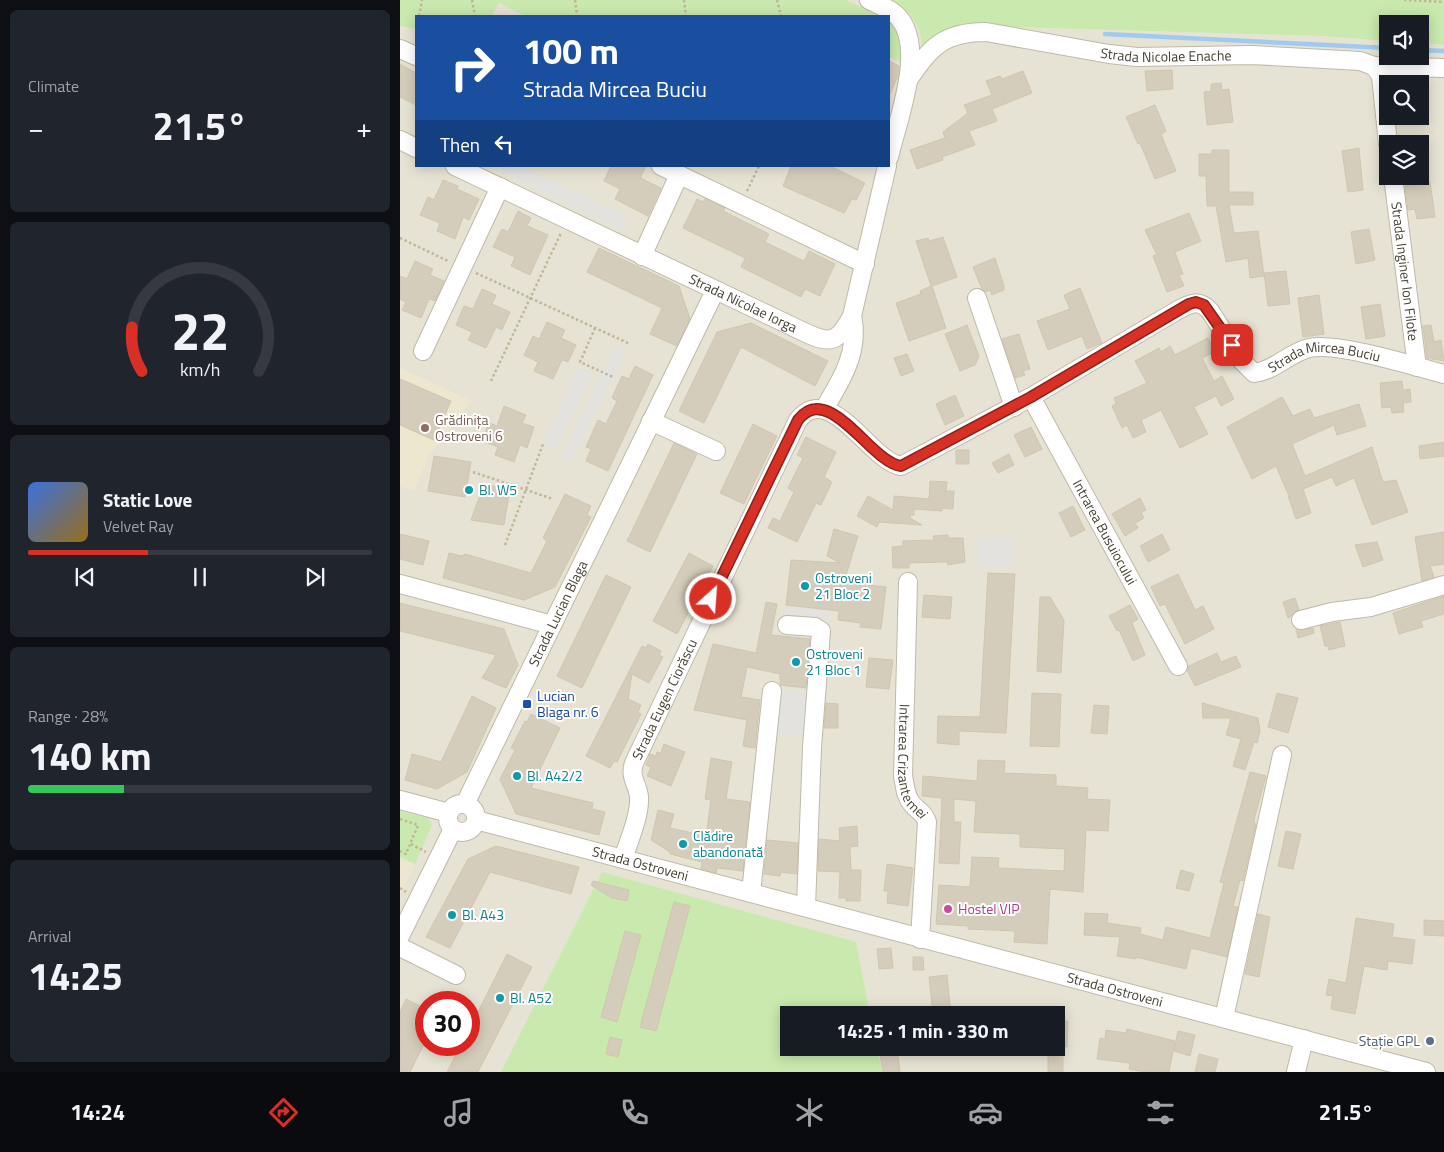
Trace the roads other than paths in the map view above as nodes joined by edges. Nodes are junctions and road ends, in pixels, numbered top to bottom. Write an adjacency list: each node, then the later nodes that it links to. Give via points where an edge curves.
1 (869, 0): 6 (street, via 899,18 907,32 911,51)
2 (400, 48): 3 (street)
3 (415, 56)
4 (1374, 66): 5 (street, Strada Nicolae Enache); 6 (street, Strada Nicolae Enache, via 1360,61 1252,56 1137,57 967,32 946,38 931,50); 7 (street, via 1381,76)
5 (1444, 68)
6 (908, 80): 10 (street)
7 (1387, 135)
8 (400, 140): 9 (street)
9 (415, 148)
10 (890, 153)
11 (457, 167): 16 (street, Strada Nicolae Iorga)
12 (663, 167): 14 (street)
13 (887, 167): 18 (street)
14 (680, 175): 17 (street); 18 (street)
15 (1394, 185): 23 (street, Strada Inginer Ion Filote)
16 (500, 187): 17 (street, Strada Nicolae Iorga); 22 (street)
17 (642, 256): 19 (street, Strada Nicolae Iorga)
18 (865, 264): 21 (street)
19 (715, 291): 21 (street, Strada Nicolae Iorga, via 817,338 834,339 843,333); 28 (street, Strada Lucian Blaga)
20 (977, 298): 26 (street)
21 (852, 316): 27 (street, via 855,328 850,360)
22 (423, 351)
23 (1417, 367): 24 (street, Strada Mircea Buciu); 25 (street, Strada Mircea Buciu, via 1325,347 1302,350 1254,373 1242,361 1210,311 1196,302)
24 (1444, 374)
25 (1031, 397): 26 (street, Strada Mircea Buciu); 36 (street, Intrarea Busuiocului)
26 (1014, 407): 27 (street, Strada Mircea Buciu, via 908,464 895,466 840,418)
27 (824, 409): 43 (street, Strada Eugen Ciorăscu, via 807,411 798,420 634,763 631,776 639,795 638,807)
28 (651, 421): 29 (street); 34 (street, Strada Lucian Blaga)
29 (716, 451)
30 (908, 582): 47 (street, Intrarea Crizantemei, via 903,776 907,797 924,813 927,822)
31 (400, 584): 34 (street)
32 (1444, 585): 33 (street, via 1371,608 1332,612)
33 (1301, 620)
34 (552, 625): 40 (street, Strada Lucian Blaga)
35 (787, 625): 45 (street, via 815,627 822,631 812,747)
36 (1178, 666)
37 (772, 691): 44 (street)
38 (1282, 755): 50 (street)
39 (400, 800): 42 (street)
40 (465, 804): 41 (street, via 475,812); 42 (street, via 456,806)
41 (476, 820): 42 (street, via 465,832); 43 (street, Strada Ostroveni)
42 (451, 821): 46 (street)
43 (623, 859): 44 (street, Strada Ostroveni)
44 (751, 893): 45 (street, Strada Ostroveni)
45 (806, 908): 47 (street, Strada Ostroveni)
46 (400, 936)
47 (920, 939): 50 (street, Strada Ostroveni)
48 (400, 947): 49 (street)
49 (456, 975)
50 (1224, 1018): 51 (street, Strada Ostroveni)
51 (1304, 1039): 52 (street, Strada Ostroveni); 53 (street)
52 (1388, 1067): 54 (street, Strada Ostroveni)
53 (1296, 1072)
54 (1426, 1072)

